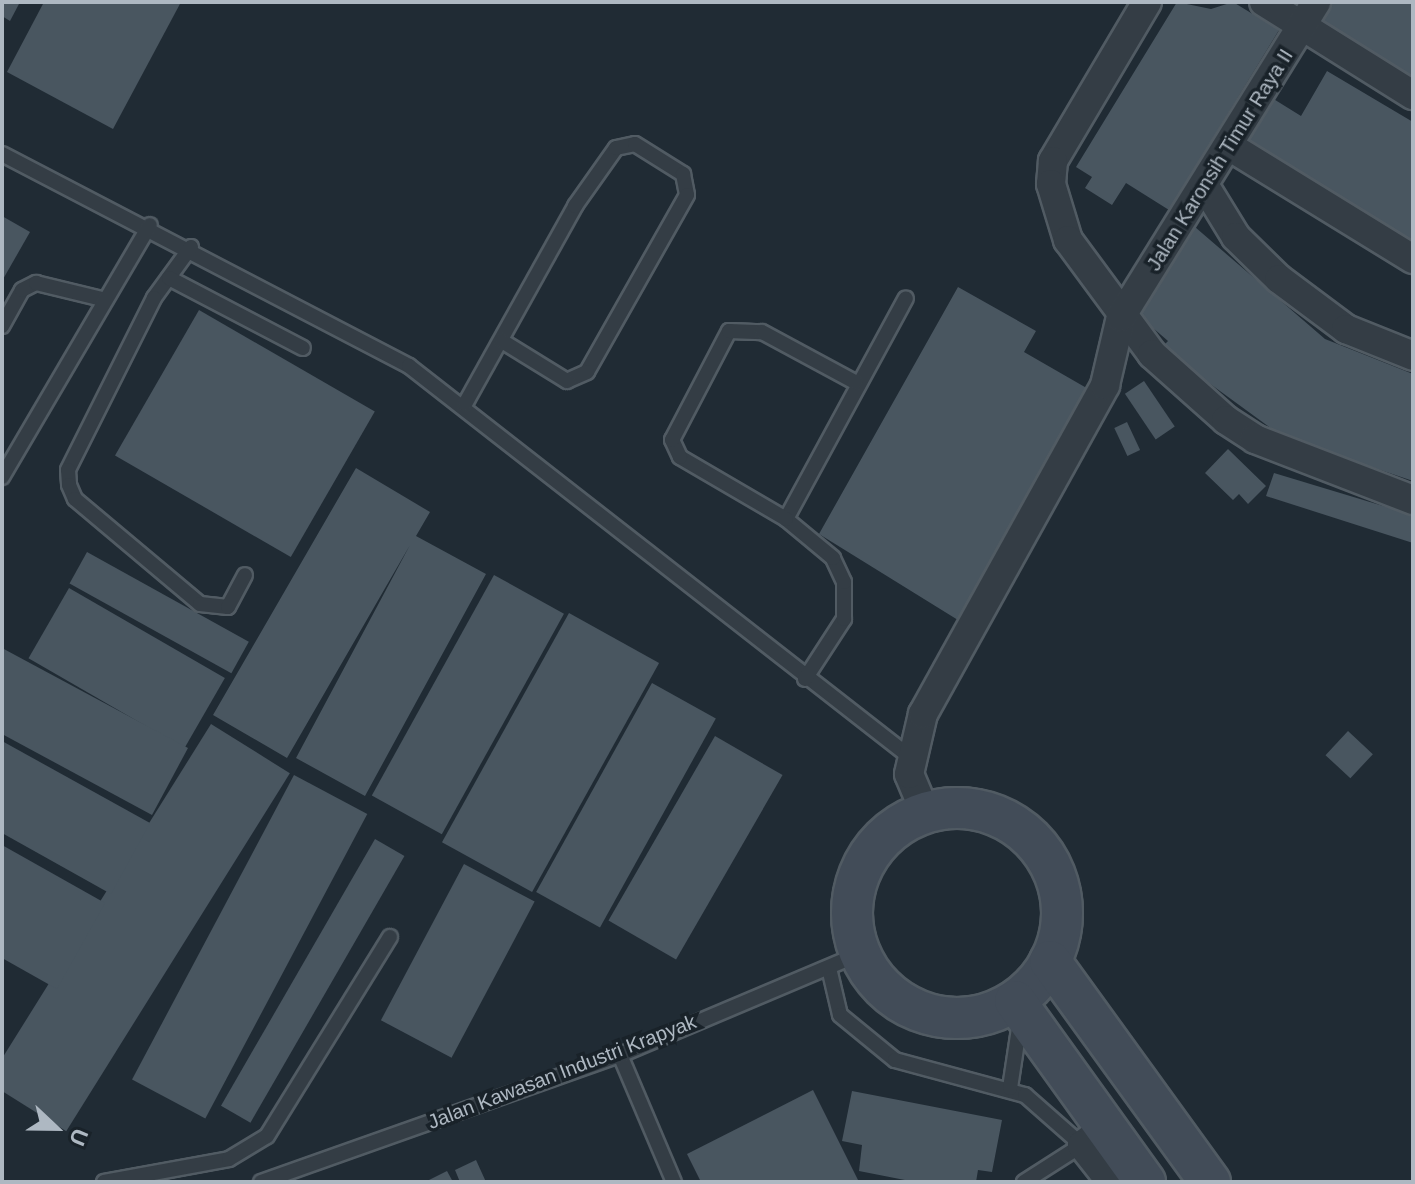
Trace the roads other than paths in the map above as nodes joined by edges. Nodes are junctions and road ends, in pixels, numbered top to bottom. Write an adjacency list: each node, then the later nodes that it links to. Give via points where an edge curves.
1 (1147, 2): 14 (street, via 1067,135 1051,184 1068,240)
2 (1264, 2): 3 (street)
3 (1309, 14): 4 (street); 5 (street, Jalan Karonsih Timur Raya II)
4 (1413, 95)
5 (1229, 146): 7 (street, Jalan Karonsih Timur Raya II); 10 (street)
6 (2, 154): 8 (lane)
7 (1206, 188): 14 (street, Jalan Karonsih Timur Raya II); 18 (street, via 1236,237 1279,279 1346,329)
8 (150, 225): 9 (lane); 13 (lane)
9 (191, 247): 11 (lane); 20 (lane, via 409,366)
10 (1413, 259)
11 (169, 278): 17 (lane); 24 (lane, via 68,470 69,485 75,499 200,604 228,607)
12 (906, 298): 19 (lane)
13 (102, 299): 15 (lane, via 36,283 22,290); 21 (lane)
14 (1121, 317): 22 (street, via 1173,375 1255,439); 26 (street, via 1105,385 923,714)
15 (2, 326)
16 (502, 341): 16 (lane, via 575,206 616,148 635,144 683,174 687,195 587,372 567,381); 20 (lane)
17 (303, 348)
18 (1413, 356)
19 (855, 382): 23 (lane); 23 (lane, via 742,328 729,331 680,421 672,440 680,457)
20 (465, 404): 25 (lane)
21 (2, 477)
22 (1413, 500)
23 (786, 519): 25 (lane, via 833,558 844,582 844,619)
24 (245, 575)
25 (805, 679): 26 (lane)
26 (910, 757): 27 (street)
27 (925, 812): 29 (street, via 878,843 862,868); 30 (street, via 987,812 1039,846 1061,904)
28 (390, 937): 35 (lane, via 267,1136 229,1159)
29 (844, 961): 31 (street, via 926,1015 956,1019); 32 (lane, Jalan Kawasan Industri Krapyak); 33 (lane, via 840,1015 895,1060)
30 (1050, 961): 31 (street); 41 (street)
31 (1018, 1006): 33 (lane); 34 (street)
32 (620, 1055): 36 (lane, Jalan Kawasan Industri Krapyak); 37 (lane)
33 (1010, 1088): 34 (lane)
34 (1095, 1135): 38 (lane); 39 (street); 40 (street)
35 (104, 1182)
36 (261, 1182)
37 (674, 1182)
38 (1024, 1182)
39 (1111, 1182)
40 (1145, 1182)
41 (1210, 1182)

